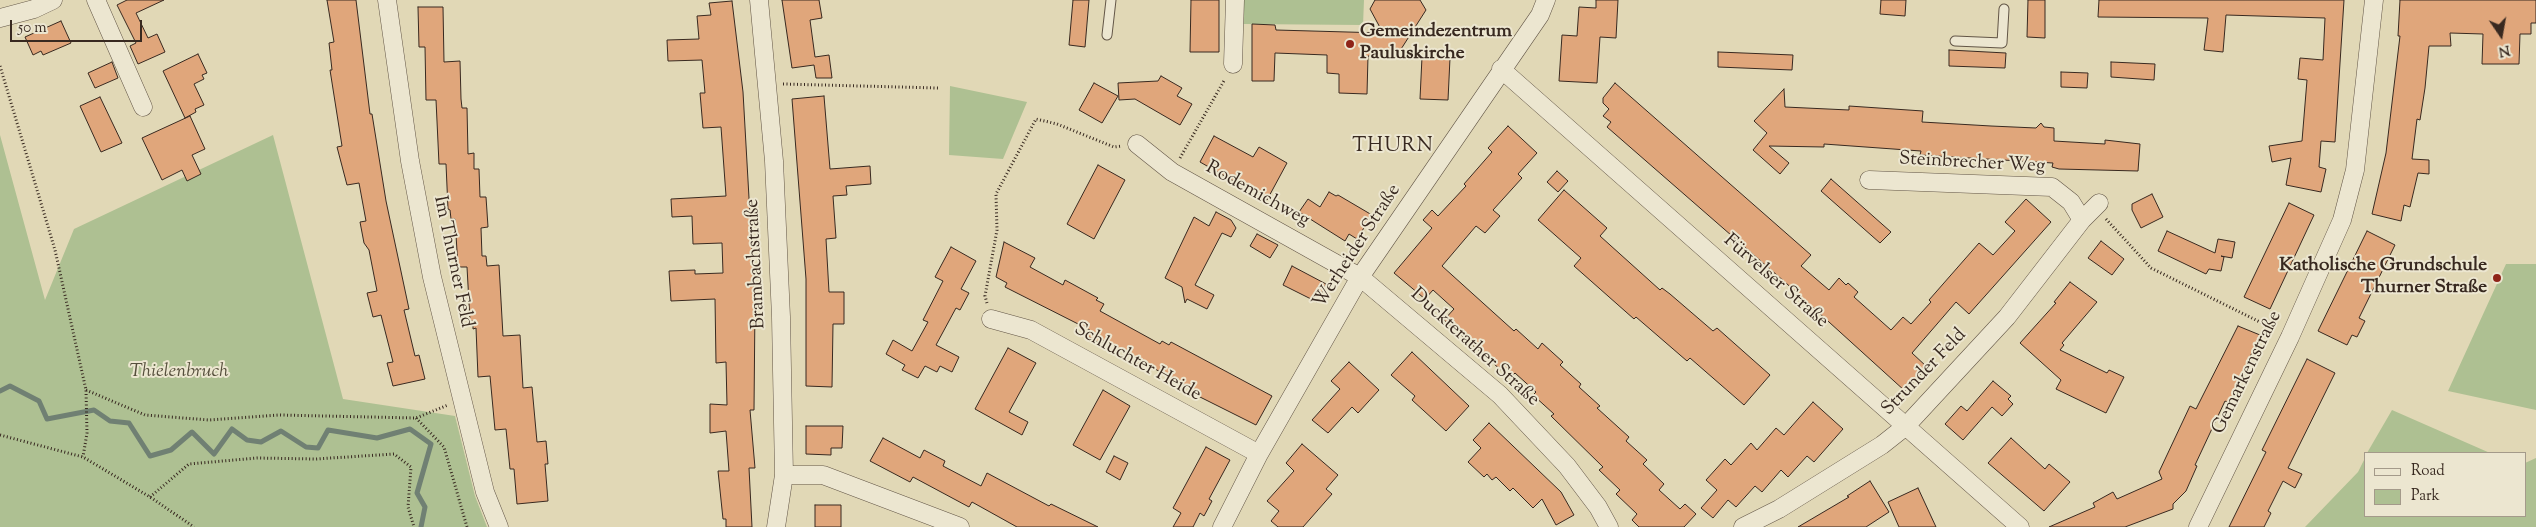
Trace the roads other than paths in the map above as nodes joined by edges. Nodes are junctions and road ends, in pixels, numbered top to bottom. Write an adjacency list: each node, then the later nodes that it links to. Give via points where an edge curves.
1 (53, 0): 10 (street)
2 (96, 0): 15 (street)
3 (386, 0): 26 (street, Im Thurner Feld, via 410,161 432,276 485,492)
4 (759, 0): 24 (street, Brambachstraße, via 781,317)
5 (1111, 0): 11 (lane)
6 (1236, 0): 13 (street)
7 (1546, 0): 14 (street, Werheider Straße, via 1540,15)
8 (2374, 0): 25 (street, Gemarkenstraße, via 2355,170 2342,220 2290,337)
9 (2004, 10): 12 (lane, via 2002,43)
10 (0, 18)
11 (1108, 35)
12 (1955, 41)
13 (1234, 64)
14 (1501, 70): 20 (street, Werheider Straße); 22 (street, Fürvelser Straße)
15 (143, 108)
16 (1137, 144): 20 (street, Rodemichweg, via 1172,172)
17 (1869, 180): 19 (street, Steinbrecher Weg, via 2052,187 2071,202)
18 (2099, 203): 19 (street, Strunder Feld)
19 (2082, 220): 22 (street, Strunder Feld, via 2007,317)
20 (1360, 277): 23 (street, Werheider Straße); 30 (street, Duckterather Straße, via 1500,395 1567,466)
21 (991, 319): 23 (street, Schluchter Heide, via 1031,330)
22 (1906, 426): 31 (street, Strunder Feld, via 1882,445 1779,509); 32 (street, Fürvelser Straße)
23 (1259, 454): 29 (street, Werheider Straße)
24 (784, 475): 27 (street, Brambachstraße); 28 (street, via 823,475)
25 (2195, 525)
26 (499, 527)
27 (776, 527)
28 (960, 527)
29 (1222, 527)
30 (1609, 527)
31 (1743, 527)
32 (2020, 527)

